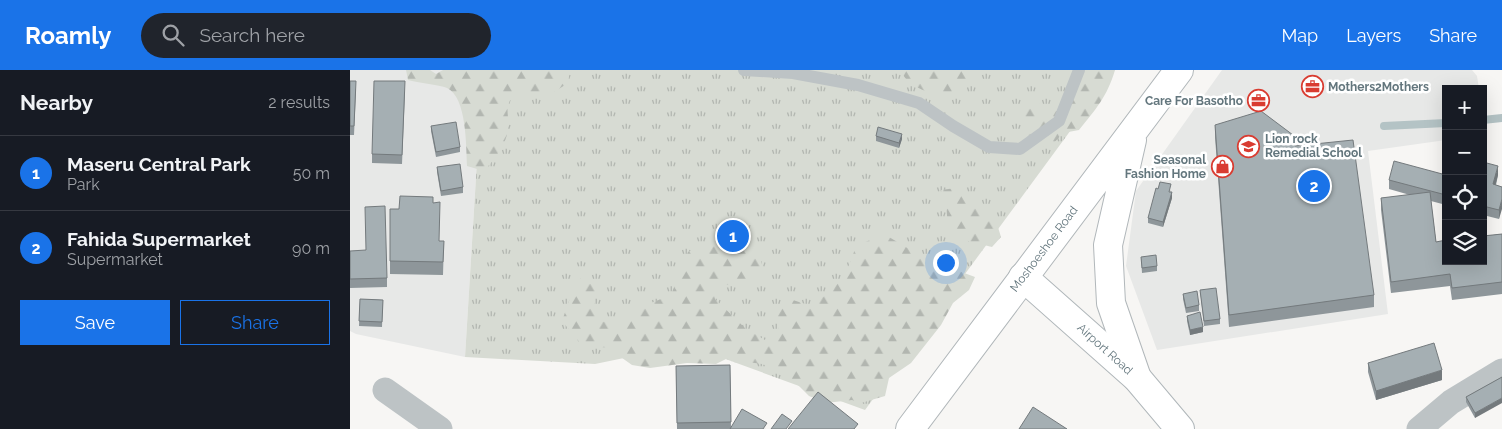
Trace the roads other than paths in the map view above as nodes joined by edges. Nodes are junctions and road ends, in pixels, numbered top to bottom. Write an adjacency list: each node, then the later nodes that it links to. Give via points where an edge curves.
1 (744, 70): 2 (lane, via 793,73 858,85 919,103 989,147 1020,149 1059,121)
2 (1079, 70)
3 (1179, 70): 4 (main road, Moshoeshoe Road)
4 (1135, 129): 5 (main road, Moshoeshoe Road); 7 (main road, via 1108,245 1111,304)
5 (1023, 277): 7 (main road, Airport Road); 10 (main road, Moshoeshoe Road)
6 (1502, 372): 12 (street, via 1451,402)
7 (1137, 378): 11 (main road, Airport Road)
8 (385, 390): 9 (street)
9 (440, 429)
10 (910, 429)
11 (1180, 429)
12 (1419, 429)

